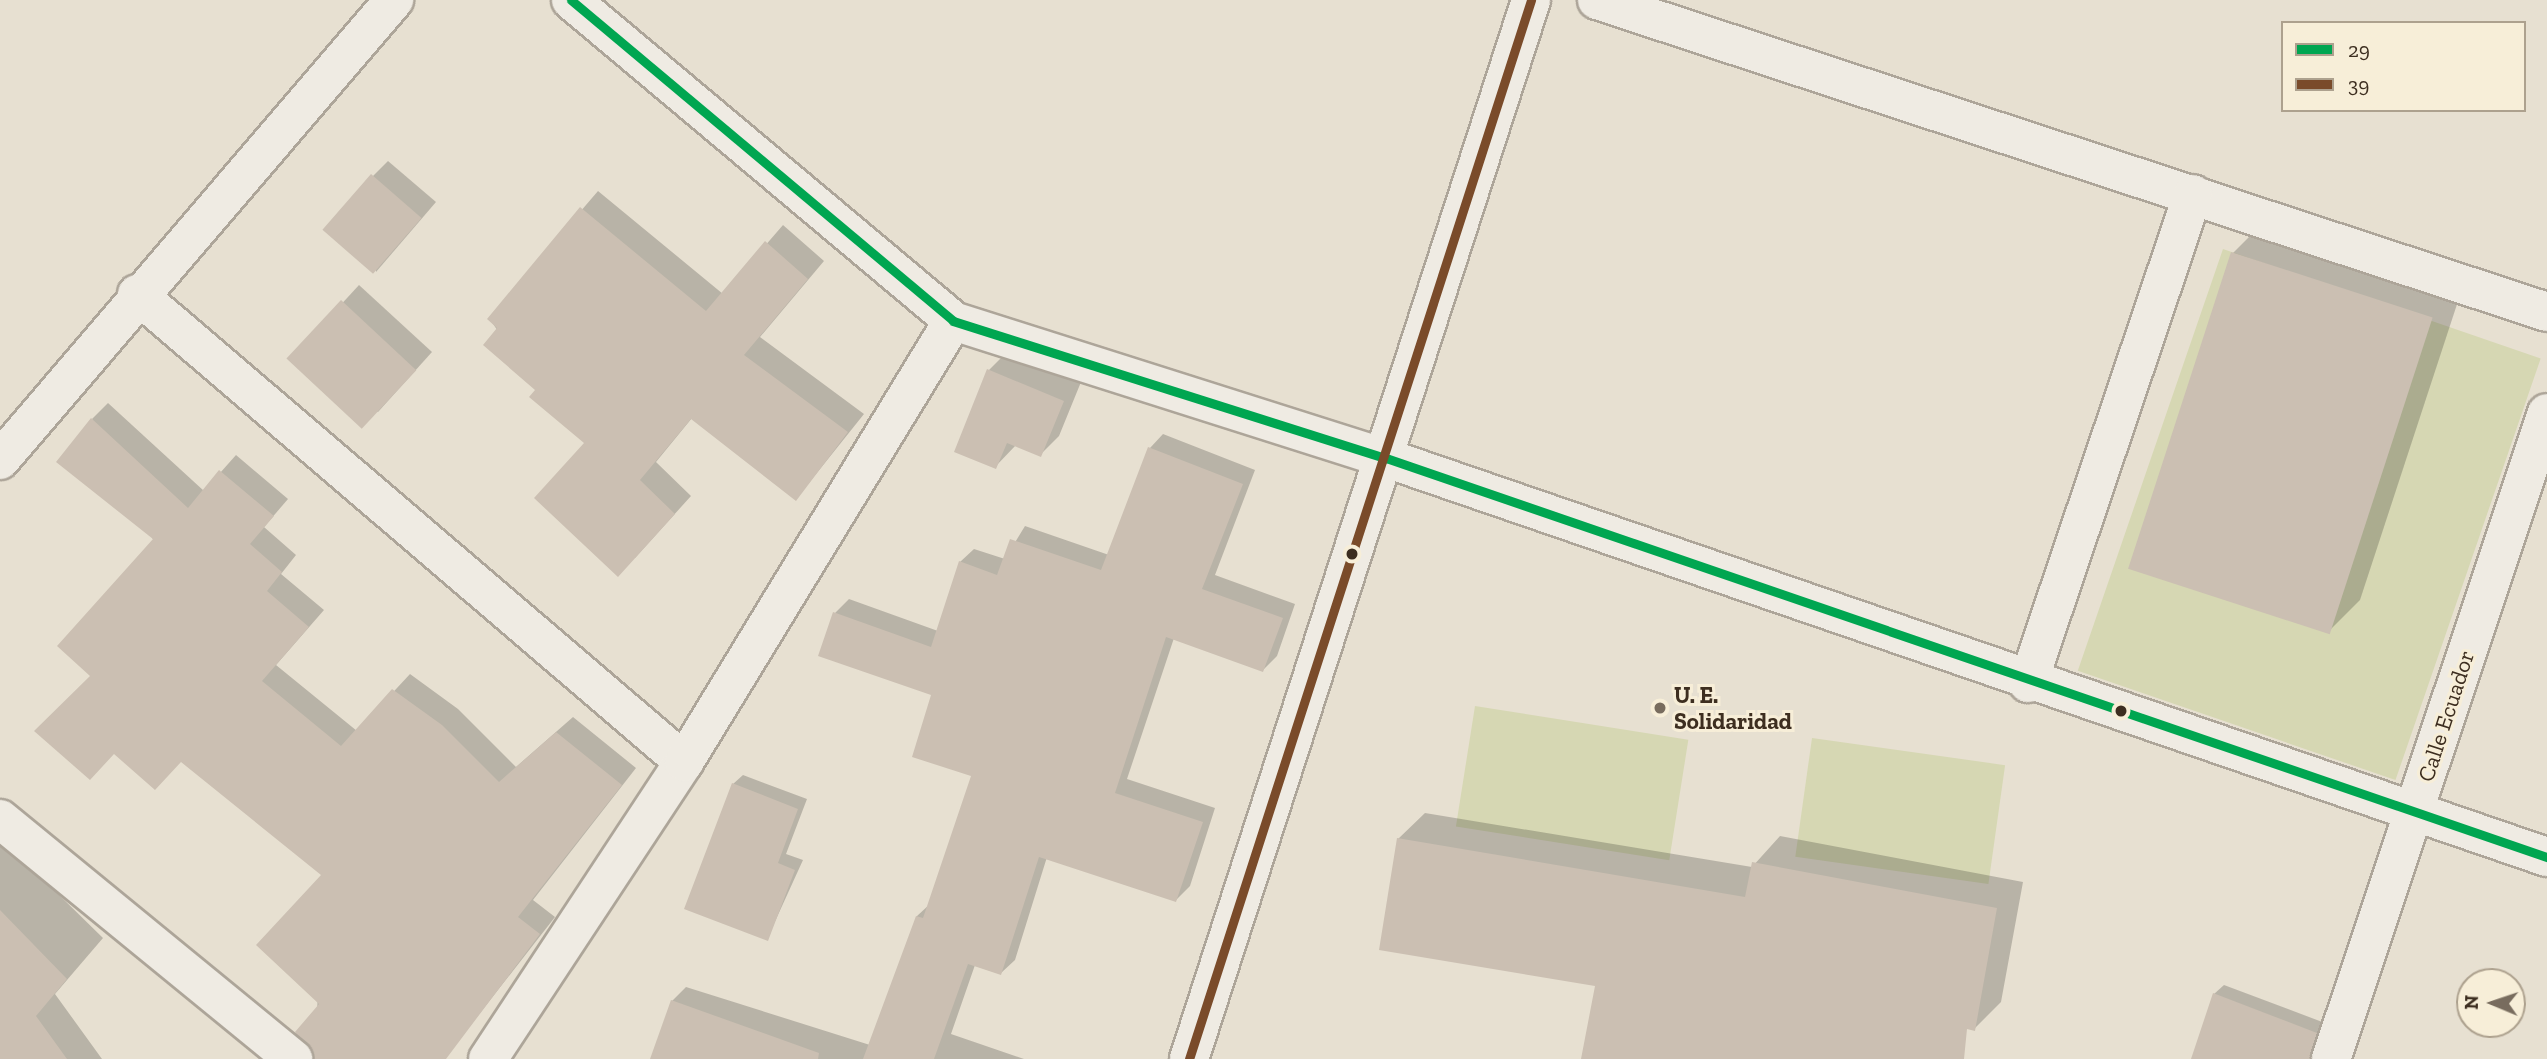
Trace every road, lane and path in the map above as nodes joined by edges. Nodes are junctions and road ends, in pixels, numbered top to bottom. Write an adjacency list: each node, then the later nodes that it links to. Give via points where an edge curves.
1 (394, 0): 6 (street)
2 (571, 0): 8 (street)
3 (1531, 0): 10 (street)
4 (1597, 0): 5 (street)
5 (2193, 194): 7 (street); 12 (street)
6 (137, 294): 11 (street); 13 (street)
7 (2547, 312)
8 (953, 321): 10 (street); 13 (street)
9 (2547, 413): 14 (street, Calle Ecuador)
10 (1386, 458): 12 (street); 19 (street)
11 (0, 460)
12 (2028, 683): 14 (street)
13 (684, 762): 18 (street)
14 (2413, 815): 16 (street); 20 (street, Calle Ecuador)
15 (0, 819): 17 (street)
16 (2547, 857)
17 (293, 1059)
18 (488, 1059)
19 (1189, 1059)
20 (2331, 1059)

